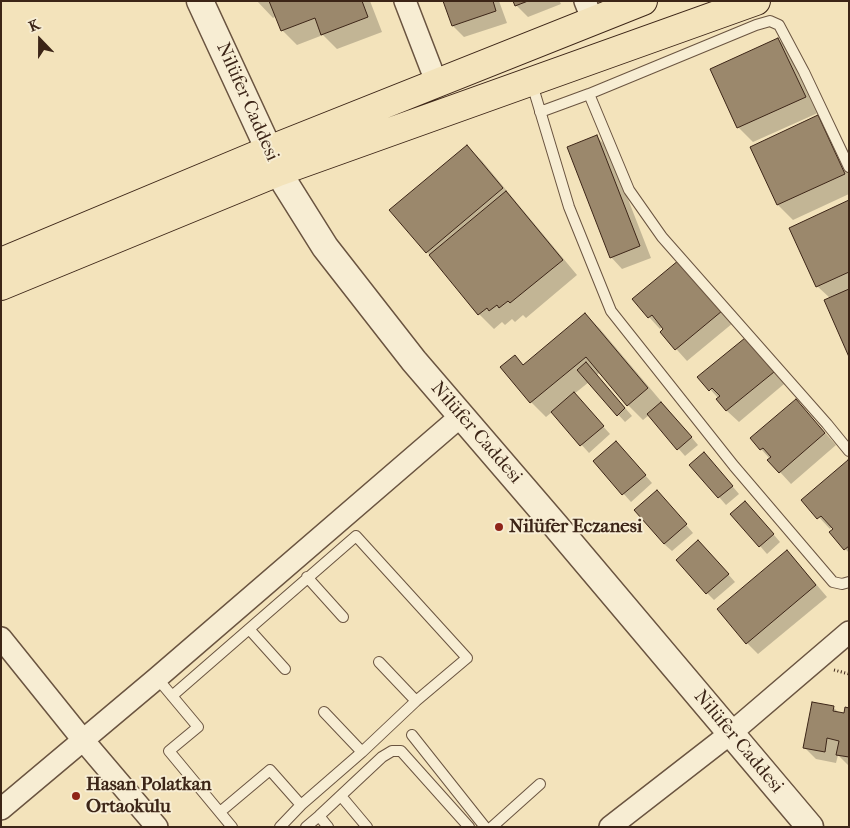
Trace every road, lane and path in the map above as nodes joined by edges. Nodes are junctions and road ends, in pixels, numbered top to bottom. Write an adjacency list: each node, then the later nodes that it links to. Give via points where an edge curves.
1 (200, 1): 10 (street, Nilüfer Caddesi)
2 (405, 1): 7 (street)
3 (644, 1): 5 (main road)
4 (756, 1): 6 (main road)
5 (589, 11): 7 (main road)
6 (533, 81): 9 (lane); 10 (main road)
7 (437, 84): 10 (main road)
8 (589, 94): 9 (lane); 11 (lane, via 770,21 779,25); 15 (lane, via 629,190 662,237)
9 (540, 112): 17 (lane, via 569,208 611,311 734,466 832,582)
10 (274, 161): 12 (main road); 13 (main road); 14 (street, Nilüfer Caddesi, via 325,247 414,361)
11 (849, 167)
12 (1, 262)
13 (1, 286)
14 (462, 416): 24 (street); 28 (street, Nilüfer Caddesi)
15 (849, 451)
16 (307, 577): 18 (lane); 19 (lane); 26 (lane, via 356,536 466,658)
17 (849, 582)
18 (343, 617)
19 (249, 628): 23 (lane); 25 (lane)
20 (849, 632): 28 (street)
21 (1, 638): 30 (street)
22 (379, 662): 26 (lane)
23 (284, 669)
24 (157, 678): 25 (lane); 30 (street)
25 (172, 696): 36 (lane, via 198,727 169,752)
26 (416, 701): 31 (lane)
27 (324, 712): 31 (lane)
28 (731, 733): 38 (street); 48 (street, Nilüfer Caddesi)
29 (412, 735): 46 (lane)
30 (83, 740): 35 (street); 39 (street)
31 (362, 752): 34 (lane)
32 (540, 784): 47 (lane)
33 (341, 796): 37 (lane); 44 (lane); 45 (lane, via 382,757 392,751 401,751)
34 (301, 806): 36 (lane, via 270,770); 41 (lane)
35 (1, 809)
36 (220, 812): 40 (lane)
37 (319, 816): 42 (lane); 43 (lane)
38 (618, 825)
39 (157, 827)
40 (232, 827)
41 (280, 827)
42 (306, 827)
43 (328, 827)
44 (367, 827)
45 (468, 827)
46 (486, 827)
47 (492, 827)
48 (810, 827)

